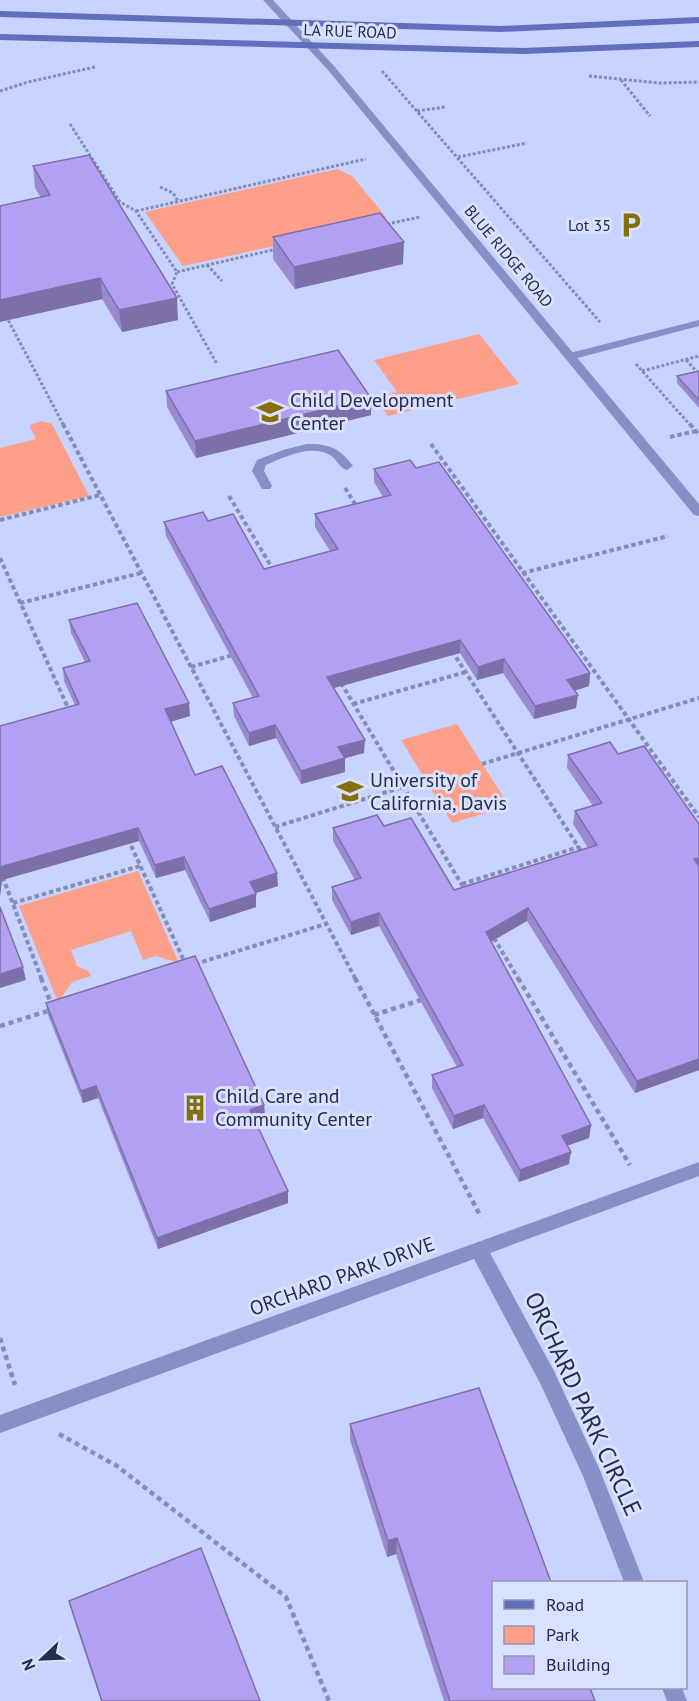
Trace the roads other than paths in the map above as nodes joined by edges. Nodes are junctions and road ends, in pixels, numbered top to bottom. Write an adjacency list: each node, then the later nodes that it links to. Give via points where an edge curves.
1 (268, 0): 4 (street, BLUE RIDGE ROAD)
2 (0, 14): 4 (main road, LA RUE ROAD)
3 (699, 20): 4 (main road, LA RUE ROAD, via 501,29)
4 (289, 24): 6 (street, BLUE RIDGE ROAD)
5 (0, 37): 6 (main road, LA RUE ROAD)
6 (306, 44): 7 (main road, LA RUE ROAD, via 523,51); 9 (street, BLUE RIDGE ROAD, via 331,68)
7 (699, 44)
8 (699, 323): 9 (street)
9 (570, 356): 12 (street, BLUE RIDGE ROAD)
10 (347, 466): 11 (street, via 335,452 311,448 261,463 258,471)
11 (266, 486)
12 (699, 512)
13 (699, 1169): 14 (street, ORCHARD PARK DRIVE)
14 (487, 1247): 15 (street, ORCHARD PARK DRIVE); 16 (street, ORCHARD PARK CIRCLE, via 587,1463)
15 (0, 1424)
16 (634, 1581)

